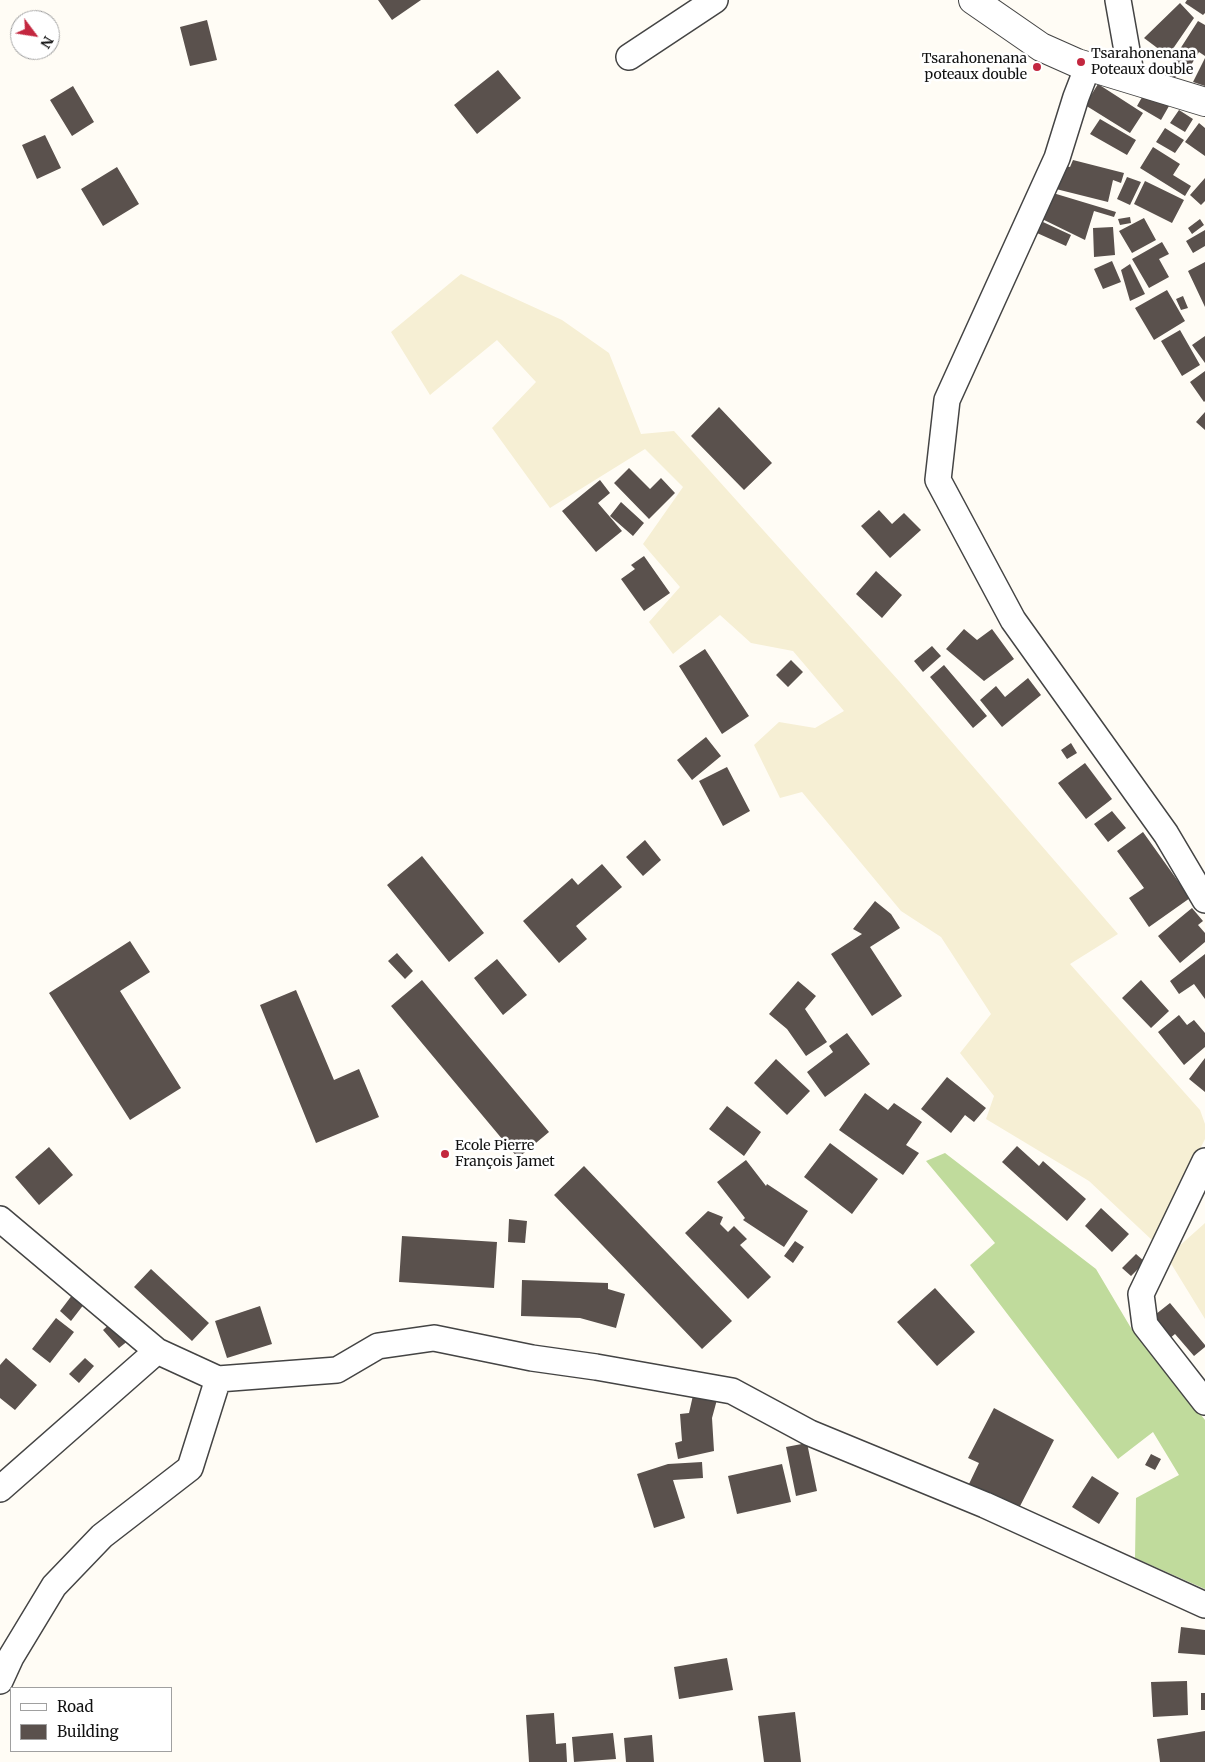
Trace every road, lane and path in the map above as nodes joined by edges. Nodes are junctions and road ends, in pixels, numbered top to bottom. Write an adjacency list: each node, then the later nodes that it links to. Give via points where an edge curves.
1 (715, 0): 4 (street)
2 (973, 0): 5 (street, via 1041,47)
3 (1118, 0): 6 (street)
4 (629, 57)
5 (1088, 66): 6 (street); 8 (street, via 1057,158 947,400 938,480 1013,620 1166,834)
6 (1132, 79): 7 (street)
7 (1205, 102)
8 (1205, 900)
9 (1205, 1160): 13 (street, via 1141,1294 1145,1325)
10 (0, 1219): 11 (street)
11 (157, 1351): 12 (street); 14 (street)
12 (218, 1378): 15 (street, via 337,1370 378,1346 434,1338 532,1358 732,1391 810,1433 986,1505); 16 (street, via 190,1468 102,1536 54,1586)
13 (1205, 1402)
14 (0, 1489)
15 (1205, 1605)
16 (0, 1681)

